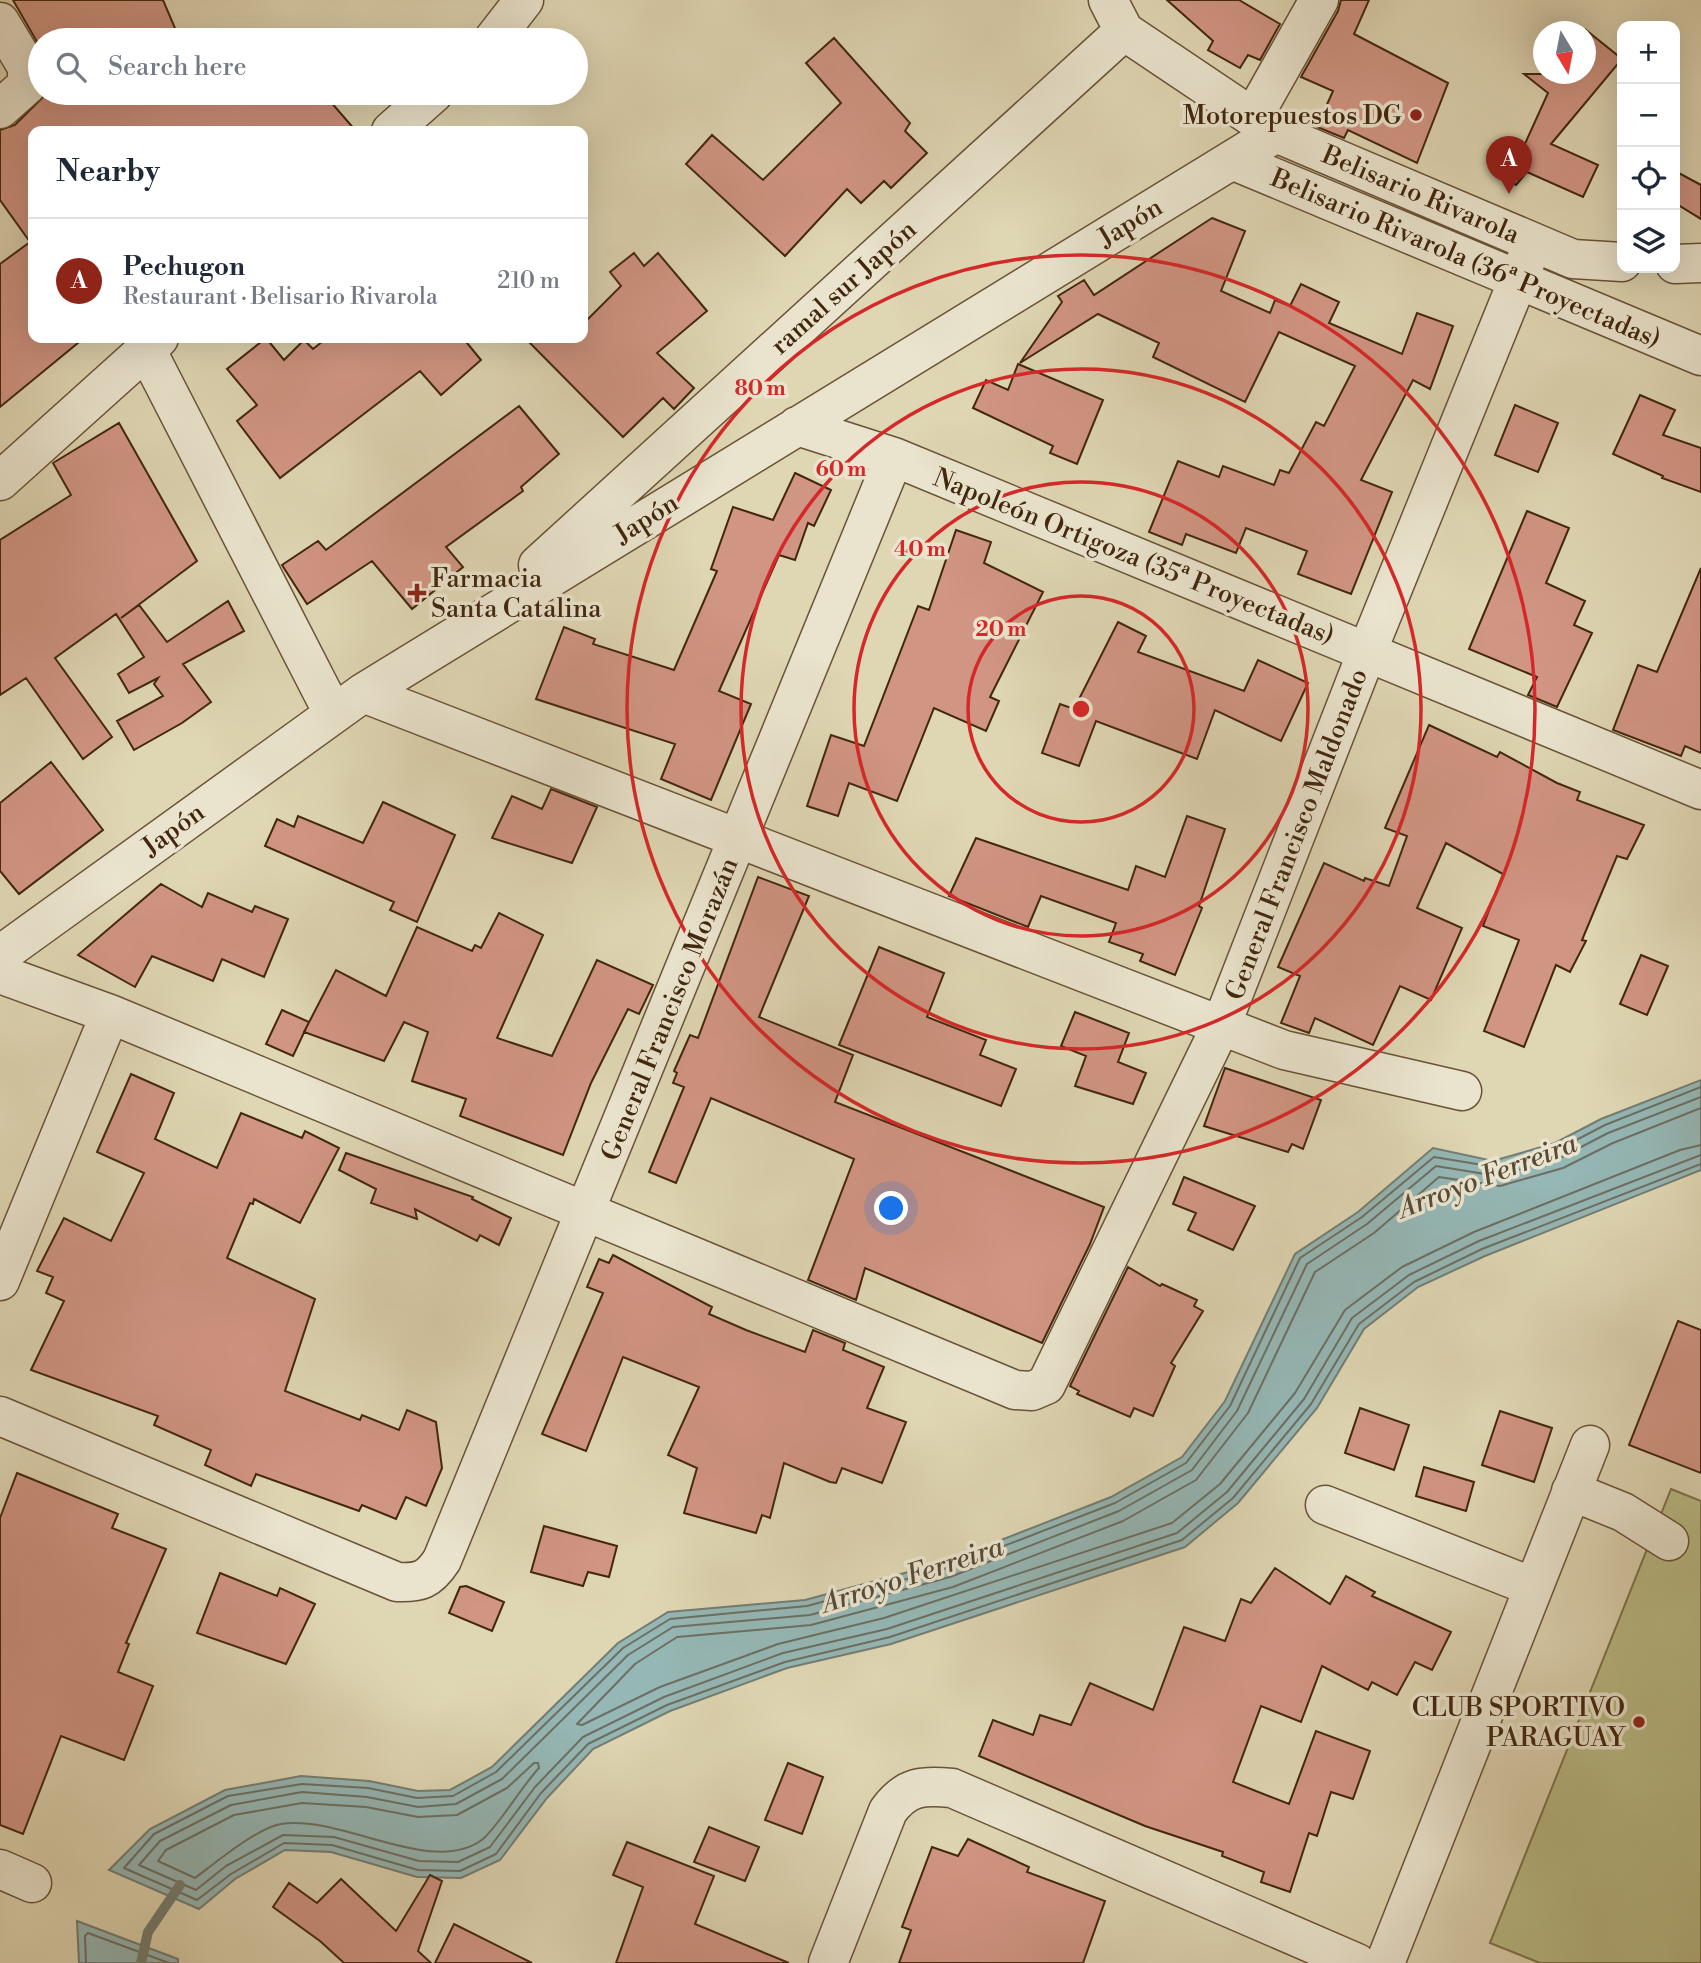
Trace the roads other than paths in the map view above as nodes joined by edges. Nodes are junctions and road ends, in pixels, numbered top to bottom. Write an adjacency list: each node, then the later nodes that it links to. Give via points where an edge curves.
1 (524, 0): 5 (street)
2 (1319, 0): 8 (street, Japón)
3 (1116, 16): 8 (street, Belisario Rivarola); 21 (street, ramal sur Japón)
4 (0, 22): 7 (street, via 27,67 27,85)
5 (503, 28)
6 (420, 105): 9 (street)
7 (0, 109)
8 (1264, 125): 10 (street, Japón); 11 (street, Belisario Rivarola)
9 (397, 126)
10 (1232, 160): 15 (street, Belisario Rivarola (36ª Proyectadas)); 18 (street, Japón)
11 (1533, 243): 12 (street, Belisario Rivarola, via 1573,259); 15 (street, General Francisco Maldonado)
12 (1617, 262)
13 (1701, 263): 14 (street)
14 (1680, 264)
15 (1519, 279): 17 (street, Belisario Rivarola (36ª Proyectadas)); 22 (street, General Francisco Maldonado)
16 (152, 344): 20 (street); 23 (street)
17 (1701, 356)
18 (797, 426): 19 (street, Napoleón Ortigoza (35ª Proyectadas)); 21 (street, Japón)
19 (894, 457): 22 (street, Napoleón Ortigoza (35ª Proyectadas)); 25 (street, General Francisco Morazán)
20 (0, 481)
21 (469, 627): 23 (street, Japón)
22 (1367, 652): 24 (street, Napoleón Ortigoza (35ª Proyectadas)); 29 (street, General Francisco Maldonado)
23 (348, 703): 25 (street); 26 (street, Japón)
24 (1701, 790)
25 (739, 839): 29 (street); 31 (street, General Francisco Morazán)
26 (0, 955)
27 (0, 974): 28 (street)
28 (110, 1014): 31 (street); 32 (street)
29 (1222, 1026): 30 (street, via 1284,1050); 31 (street, General Francisco Maldonado, via 1046,1385 1032,1391 1015,1390)
30 (1462, 1091)
31 (586, 1212): 33 (street, General Francisco Morazán, via 442,1560 432,1576 417,1583 397,1582)
32 (0, 1281)
33 (0, 1416)
34 (1590, 1445): 35 (street)
35 (1571, 1491): 37 (street, via 1623,1512); 38 (street)
36 (1325, 1506): 38 (street)
37 (1670, 1541)
38 (1533, 1587): 41 (street)
39 (828, 1963): 40 (street, via 888,1811 898,1798 919,1786 952,1788)
40 (1357, 1963)
41 (1385, 1963)

